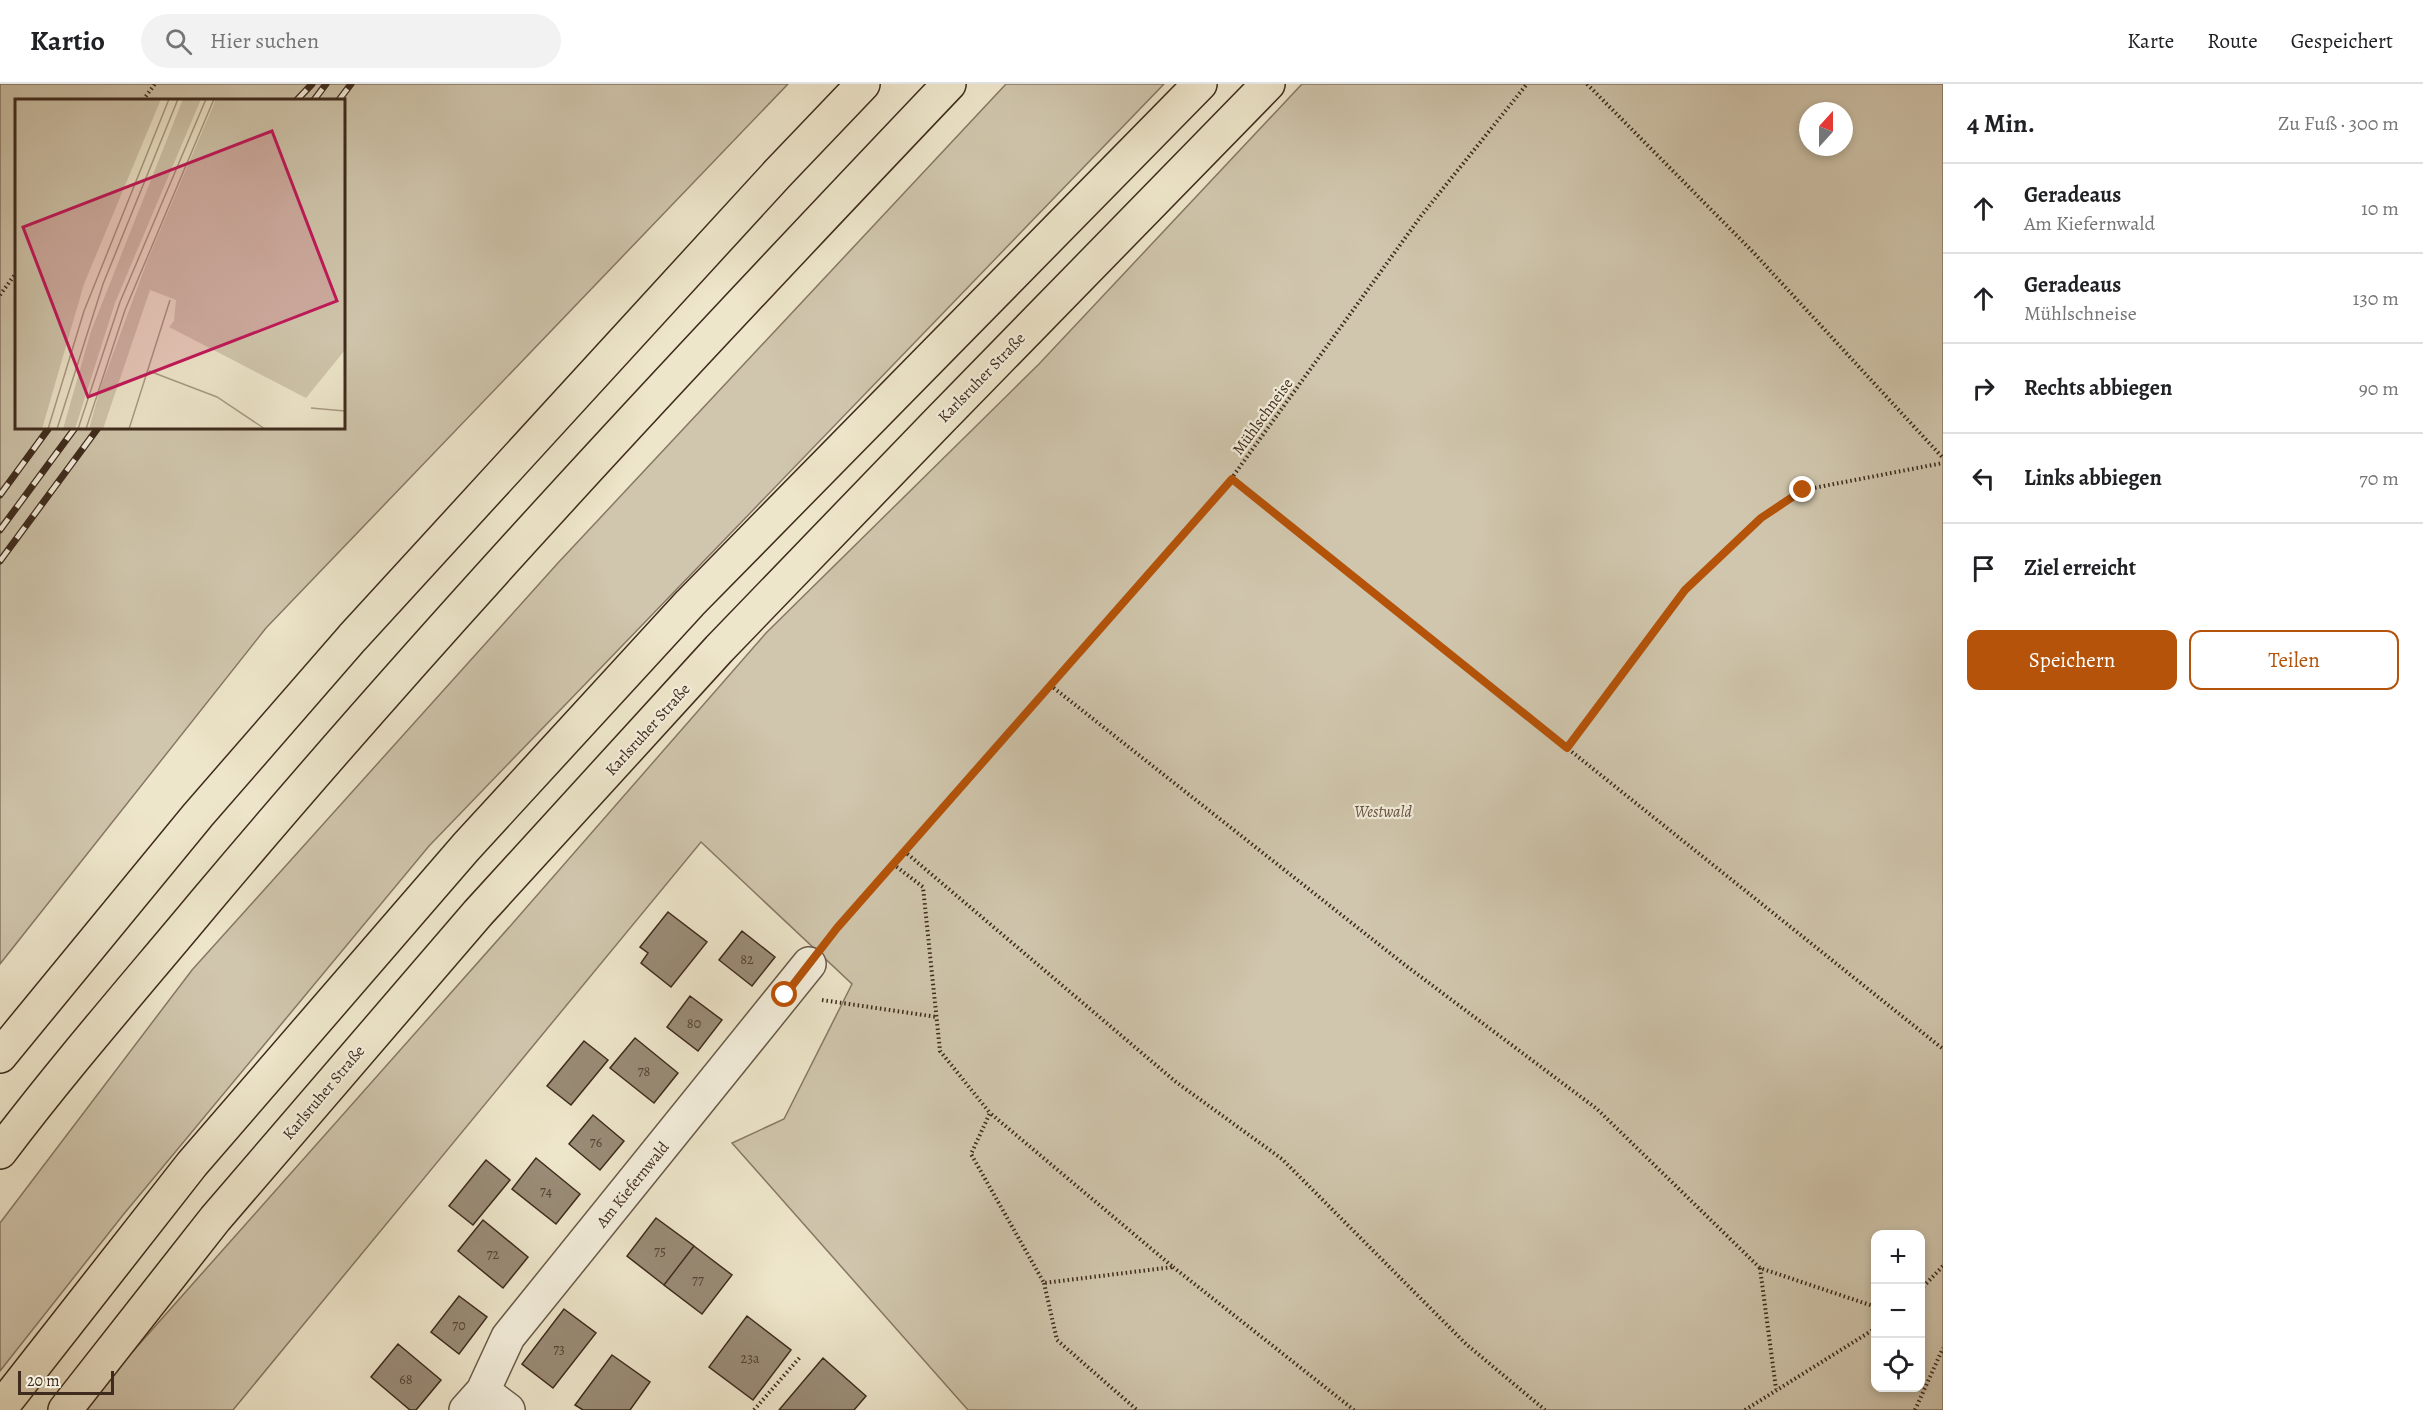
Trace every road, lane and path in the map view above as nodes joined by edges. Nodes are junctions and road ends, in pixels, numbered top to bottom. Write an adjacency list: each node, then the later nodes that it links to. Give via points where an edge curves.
1 (155, 84): 8 (path)
2 (862, 84): 22 (main road, via 352,638 198,814)
3 (949, 84): 24 (main road, via 392,683)
4 (1200, 84): 36 (main road, via 690,603 466,847 192,1164)
5 (1268, 84): 37 (main road, Karlsruher Straße, via 719,649 494,896 215,1219)
6 (1527, 84): 13 (path, Mühlschneise, via 1421,216)
7 (1587, 84): 11 (path, via 1753,252)
8 (144, 99)
9 (15, 274): 10 (path)
10 (0, 295)
11 (1943, 458)
12 (1943, 463): 15 (path, via 1803,490 1761,518 1685,590)
13 (1232, 479): 14 (path, Mühlschneise); 15 (path)
14 (1050, 685): 16 (path, Mühlschneise); 27 (path, via 1405,965 1597,1109)
15 (1567, 748): 21 (path)
16 (904, 851): 17 (path, Mühlschneise); 41 (path, via 1176,1082 1282,1159 1466,1344)
17 (893, 864): 18 (path, Mühlschneise); 20 (path, via 923,887)
18 (809, 964): 19 (street, Am Kiefernwald)
19 (785, 995): 20 (path); 35 (street, Am Kiefernwald, via 508,1337)
20 (937, 1017): 23 (path, via 940,1051)
21 (1943, 1049)
22 (0, 1056)
23 (990, 1113): 26 (path); 28 (path, via 971,1155)
24 (0, 1152)
25 (1943, 1266): 29 (path)
26 (1173, 1267): 28 (path); 40 (path)
27 (1760, 1268): 30 (path); 34 (path)
28 (1044, 1283): 39 (path, via 1057,1340)
29 (1925, 1285)
30 (1871, 1306)
31 (1871, 1330): 34 (path)
32 (1943, 1348): 43 (path)
33 (801, 1356): 38 (path)
34 (1776, 1389): 42 (path)
35 (486, 1404)
36 (0, 1409)
37 (65, 1410)
38 (754, 1410)
39 (1137, 1410)
40 (1354, 1410)
41 (1545, 1410)
42 (1744, 1410)
43 (1915, 1410)

